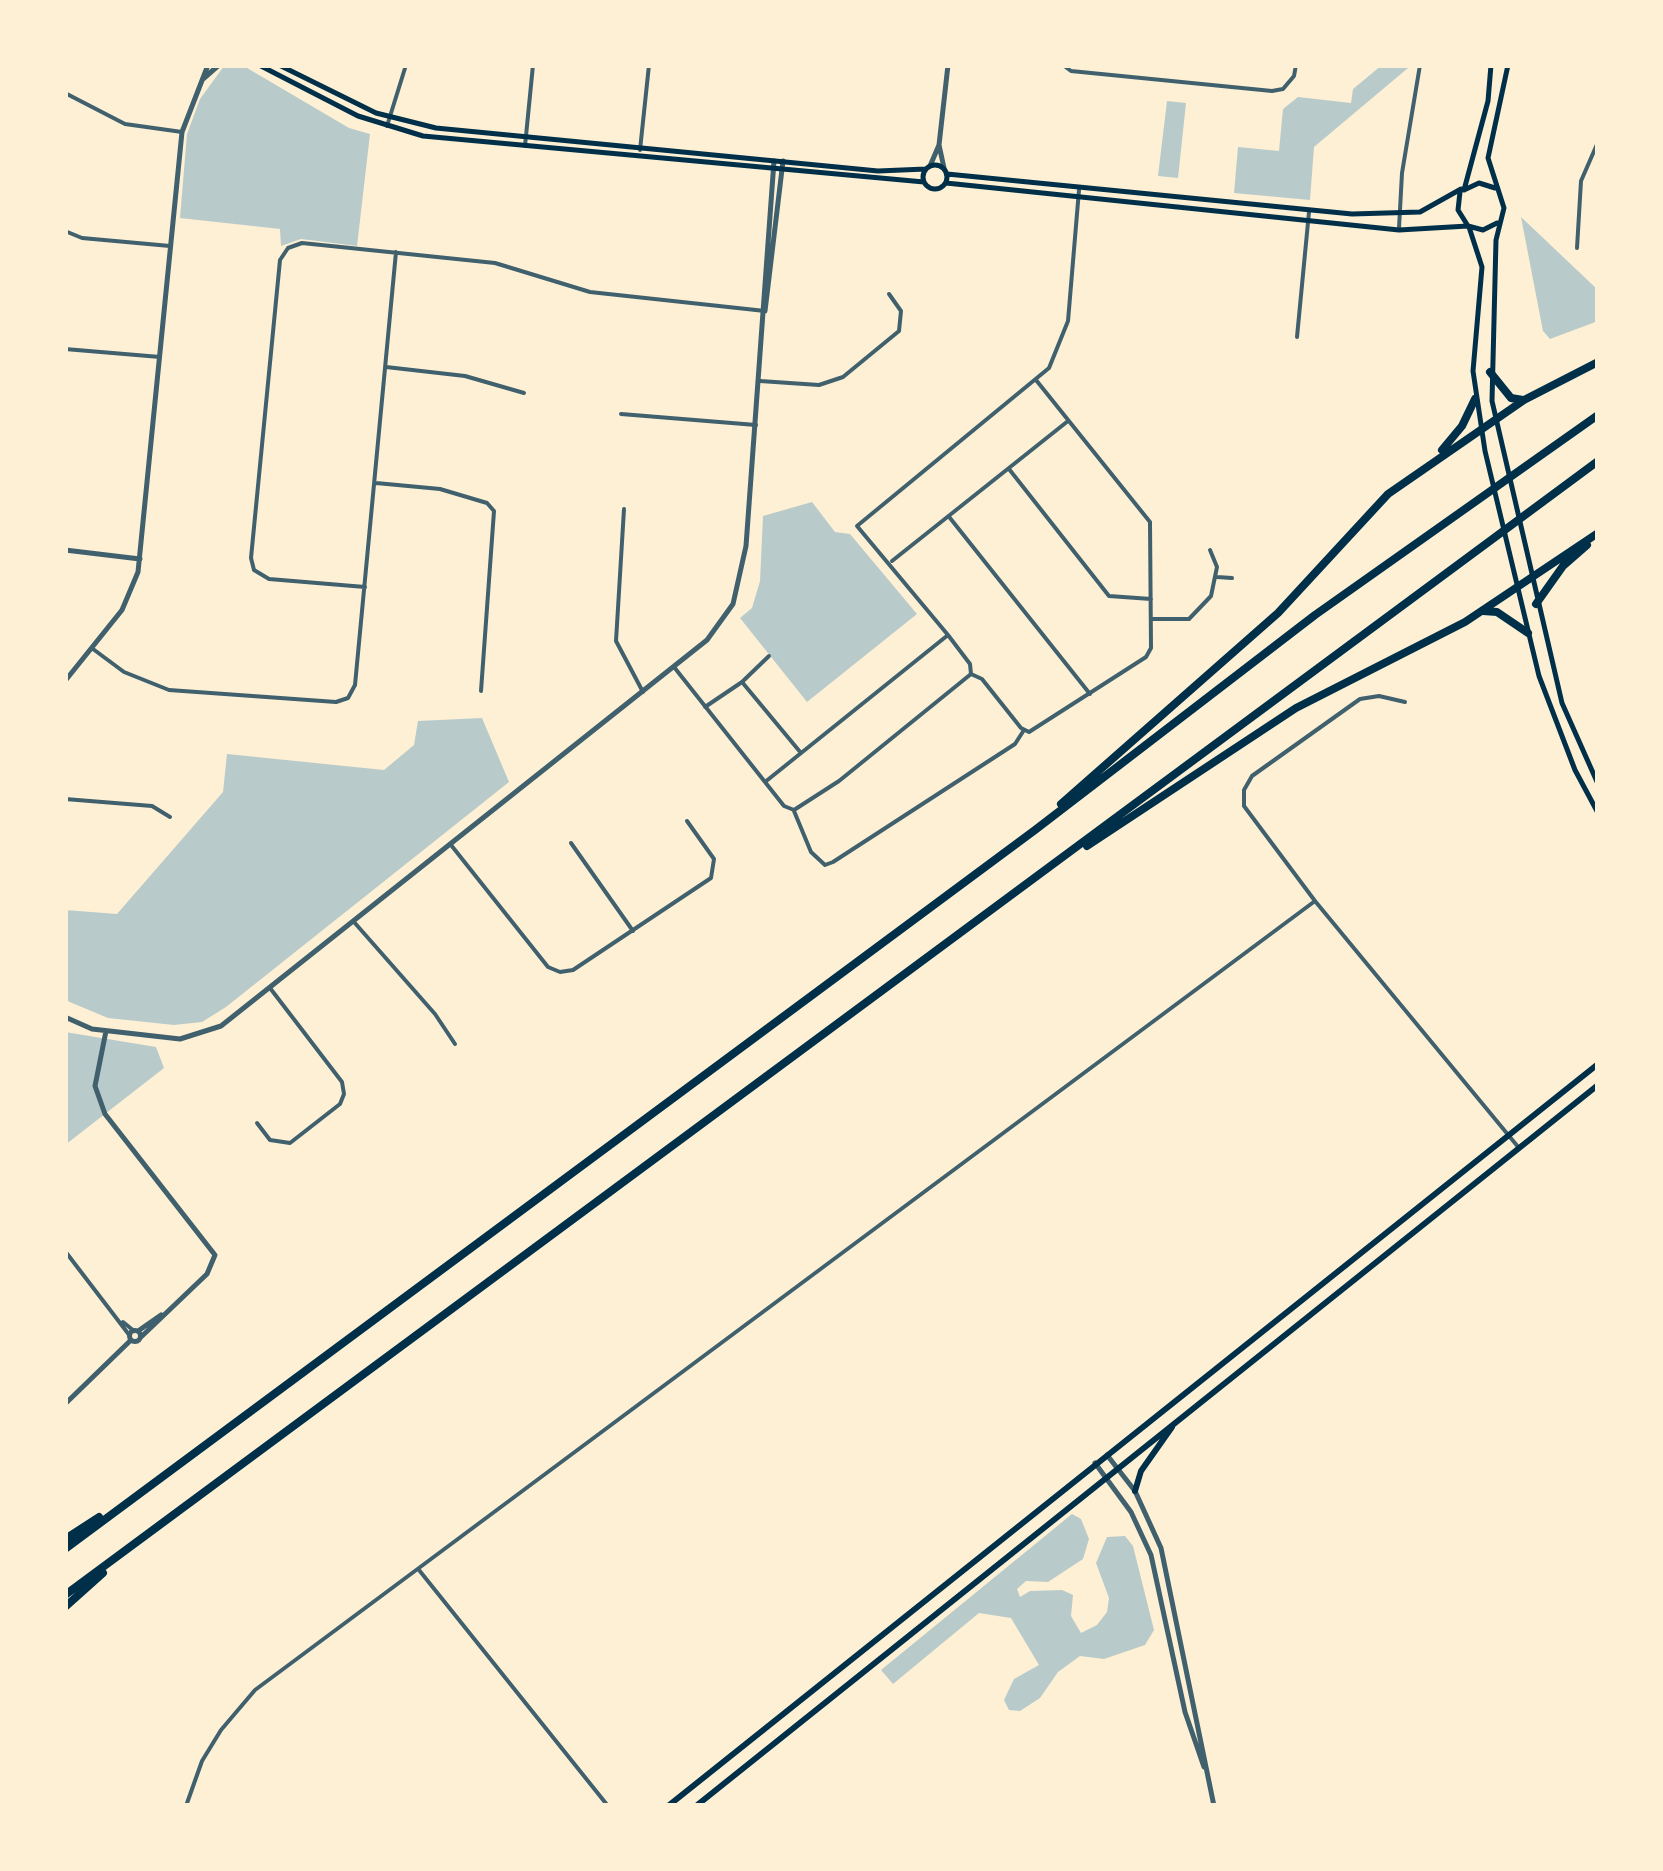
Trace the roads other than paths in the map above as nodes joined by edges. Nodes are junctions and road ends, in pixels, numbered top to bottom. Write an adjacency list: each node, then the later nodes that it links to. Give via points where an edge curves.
1 (208, 65): 15 (street)
2 (219, 65): 15 (street)
3 (259, 65): 14 (main road)
4 (406, 65): 17 (street)
5 (533, 65): 20 (street)
6 (649, 65): 24 (street)
7 (948, 65): 22 (street)
8 (1063, 65): 9 (street, via 1071,72 1272,91 1283,89)
9 (1296, 65)
10 (1420, 65): 39 (street)
11 (1492, 65): 35 (main road)
12 (1508, 65): 36 (main road, via 1490,146)
13 (284, 66): 14 (street); 17 (main road)
14 (281, 76): 18 (main road)
15 (203, 79): 19 (street)
16 (65, 93): 19 (street, via 125,124)
17 (390, 118): 18 (street); 20 (main road)
18 (387, 126): 23 (main road)
19 (182, 132): 45 (street)
20 (526, 137): 23 (street); 24 (main road)
21 (1598, 142): 46 (street, via 1582,181)
22 (940, 145): 28 (street); 31 (street)
23 (526, 146): 25 (main road)
24 (640, 148): 25 (street); 26 (main road)
25 (639, 157): 29 (main road)
26 (774, 160): 27 (main road); 29 (street)
27 (783, 161): 28 (main road, via 895,172); 30 (street)
28 (928, 167): 31 (main road); 32 (main road)
29 (773, 169): 30 (main road); 49 (street)
30 (782, 170): 32 (main road); 49 (street)
31 (946, 171): 33 (main road); 34 (main road)
32 (924, 182): 33 (main road, via 936,188)
33 (946, 183): 37 (main road)
34 (1079, 190): 37 (street); 38 (main road)
35 (1462, 190): 36 (main road, via 1478,183); 39 (main road, via 1438,205); 42 (main road, via 1458,210)
36 (1497, 190): 41 (main road, via 1504,208)
37 (1078, 199): 40 (main road); 57 (street, via 1068,322 1061,348)
38 (1309, 212): 39 (main road); 40 (street)
39 (1400, 214): 43 (street)
40 (1308, 221): 43 (main road); 50 (street)
41 (1497, 223): 42 (main road, via 1482,230); 55 (main road)
42 (1469, 226): 43 (main road); 59 (main road, via 1482,267)
43 (1399, 230)
44 (65, 231): 45 (street)
45 (170, 246): 52 (street)
46 (1578, 248)
47 (396, 252): 49 (street, via 495,263 590,292); 54 (street); 81 (street, via 302,243 280,260 250,558 254,570 269,579)
48 (889, 294): 56 (street, via 901,311 899,330 843,377 819,385)
49 (765, 311): 56 (street)
50 (1298, 337)
51 (65, 349): 52 (street)
52 (160, 357): 76 (street)
53 (1598, 362): 60 (highway)
54 (386, 367): 58 (street, via 465,376); 70 (street)
55 (1490, 372): 60 (highway, via 1511,398); 63 (main road)
56 (760, 380): 65 (street)
57 (1036, 380): 64 (street); 77 (street, via 856,526)
58 (524, 393)
59 (1475, 399): 66 (main road); 67 (highway)
60 (1524, 400): 63 (highway)
61 (621, 414): 65 (street)
62 (1598, 415): 109 (highway, via 1315,616)
63 (1494, 419): 66 (highway); 80 (main road)
64 (1068, 421): 69 (street); 83 (street, via 1150,522)
65 (756, 425): 91 (street, via 742,579 726,616)
66 (1480, 428): 67 (highway); 82 (main road)
67 (1432, 460): 109 (highway, via 1388,494 1278,614)
68 (1598, 461): 112 (highway)
69 (1009, 469): 72 (street); 83 (street, via 1109,596)
70 (376, 482): 81 (street); 95 (street, via 440,489 494,510)
71 (624, 509): 96 (street, via 614,632)
72 (950, 516): 77 (street); 97 (street)
73 (1598, 534): 80 (highway); 84 (highway)
74 (65, 550): 76 (street)
75 (1210, 550): 78 (street)
76 (140, 558): 89 (street, via 122,610)
77 (890, 562): 88 (street)
78 (1217, 578): 79 (street); 86 (street, via 1212,596 1192,617)
79 (1232, 578)
80 (1530, 578): 82 (highway); 84 (main road)
81 (365, 587): 89 (street, via 355,685 348,698 336,702 169,690 124,672)
82 (1517, 588): 85 (highway); 87 (main road)
83 (1151, 600): 86 (street)
84 (1536, 604): 103 (main road, via 1562,702)
85 (1483, 612): 87 (highway, via 1497,612); 112 (highway, via 1296,708)
86 (1152, 619): 97 (street, via 1150,653)
87 (1528, 634): 106 (main road, via 1554,718)
88 (948, 635): 92 (street); 101 (street)
89 (93, 649): 93 (street)
90 (769, 656): 94 (street)
91 (674, 667): 96 (street); 99 (street)
92 (971, 674): 100 (street); 105 (street)
93 (65, 680)
94 (742, 682): 99 (street); 101 (street)
95 (481, 691)
96 (643, 692): 111 (street)
97 (1090, 694): 100 (street, via 1034,731)
98 (1405, 702): 113 (street, via 1360,699 1252,776 1244,790 1244,806)
99 (706, 707): 102 (street)
100 (1024, 730): 105 (street, via 1015,744 825,865 811,852)
101 (801, 753): 102 (street)
102 (765, 782): 105 (street)
103 (1598, 784)
104 (65, 799): 107 (street, via 152,806)
105 (794, 810)
106 (1598, 813)
107 (170, 817)
108 (688, 820): 115 (street, via 714,859 712,878)
109 (1035, 830): 134 (highway)
110 (570, 843): 115 (street)
111 (451, 845): 114 (street); 115 (street, via 548,967 574,970)
112 (1008, 899): 136 (highway)
113 (1315, 901): 123 (street); 138 (street)
114 (354, 922): 116 (street); 119 (street)
115 (633, 931)
116 (270, 988): 118 (street, via 200,1036); 122 (street, via 342,1082 344,1094 290,1143 270,1140)
117 (65, 1017): 118 (street)
118 (106, 1031): 126 (street, via 95,1086 105,1114 215,1256 207,1274)
119 (455, 1044)
120 (1598, 1064): 123 (main road)
121 (1598, 1085): 124 (main road)
122 (257, 1123)
123 (1508, 1136): 124 (street); 129 (main road)
124 (1519, 1148): 128 (main road)
125 (65, 1251): 126 (street)
126 (135, 1336): 127 (street)
127 (65, 1404)
128 (1175, 1422): 131 (main road); 133 (main road)
129 (1107, 1454): 130 (main road); 131 (street)
130 (1096, 1463): 132 (street); 148 (main road)
131 (1117, 1467): 132 (main road); 133 (street)
132 (1106, 1477): 142 (street, via 1151,1555); 149 (main road)
133 (1135, 1491): 141 (street, via 1162,1548)
134 (138, 1493): 135 (highway); 137 (highway)
135 (65, 1538)
136 (136, 1542): 139 (highway); 140 (highway)
137 (65, 1549)
138 (420, 1570): 146 (street, via 256,1690 202,1761); 147 (street)
139 (65, 1595)
140 (65, 1607)
141 (1182, 1643): 142 (street); 143 (street)
142 (1171, 1646): 144 (street)
143 (1187, 1663): 144 (street); 145 (street)
144 (1175, 1666): 145 (street)
145 (1208, 1780): 150 (street)
146 (186, 1806)
147 (608, 1806)
148 (668, 1806)
149 (696, 1806)
150 (1214, 1806)

